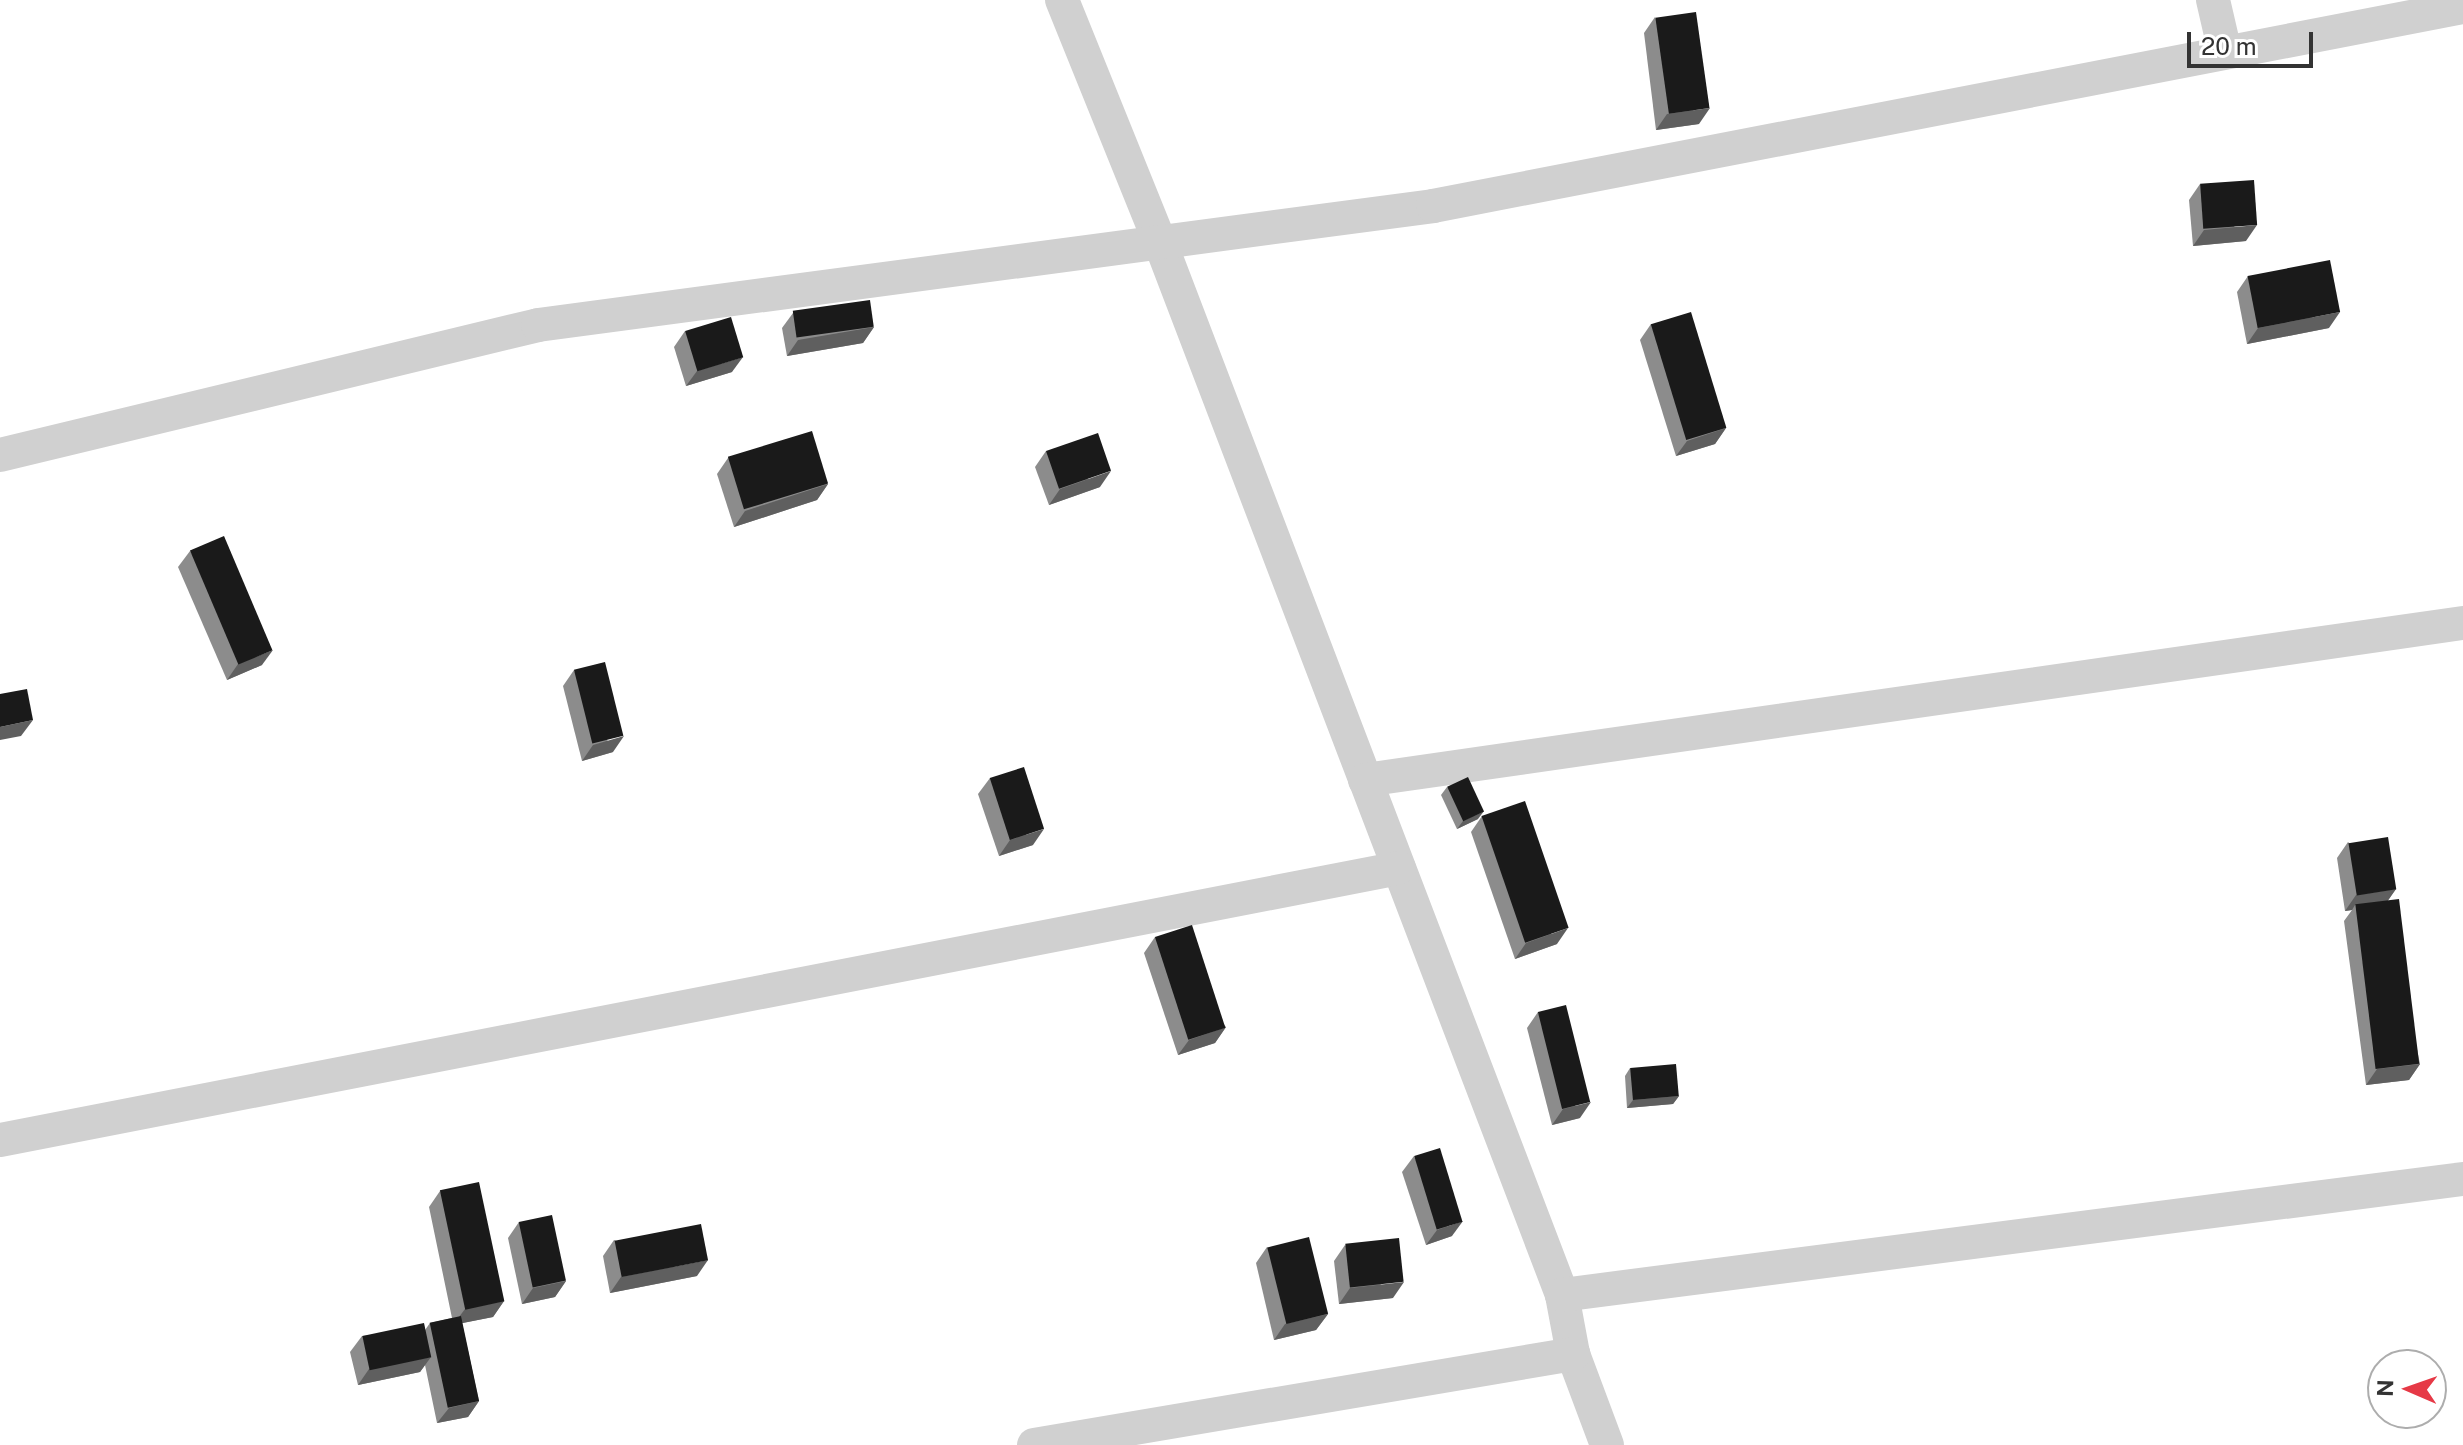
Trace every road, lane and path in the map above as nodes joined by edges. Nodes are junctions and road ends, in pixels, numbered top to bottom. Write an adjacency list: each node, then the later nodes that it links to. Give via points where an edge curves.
1 (1062, 0): 5 (street)
2 (2213, 0): 4 (street)
3 (2463, 7): 4 (street)
4 (2225, 52): 5 (street, via 1433,206)
5 (1160, 242): 6 (street, via 538,325); 8 (street)
6 (0, 455)
7 (2463, 623): 8 (street)
8 (1365, 780): 9 (street)
9 (1399, 868): 10 (street); 12 (street)
10 (0, 1140)
11 (2463, 1179): 12 (street)
12 (1562, 1295): 13 (street)
13 (1573, 1354): 14 (street); 15 (street)
14 (1034, 1445)
15 (1607, 1445)

